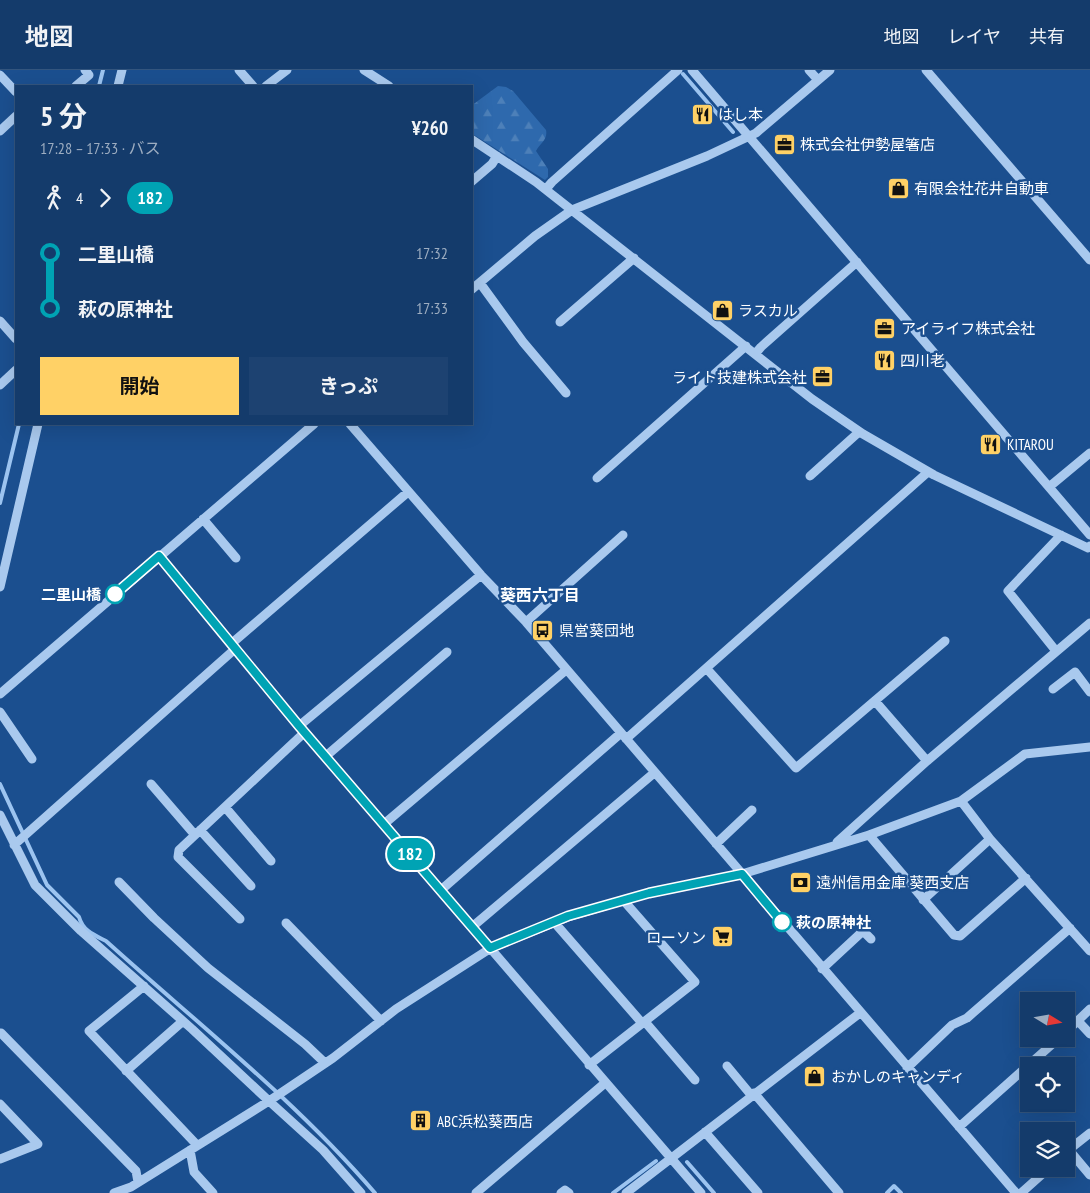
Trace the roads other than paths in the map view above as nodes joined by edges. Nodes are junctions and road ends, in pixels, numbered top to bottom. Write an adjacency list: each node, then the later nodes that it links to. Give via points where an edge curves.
1 (85, 70): 13 (street, via 89,75)
2 (122, 70): 14 (street)
3 (239, 70): 15 (street)
4 (287, 70): 16 (street)
5 (364, 70): 17 (street)
6 (678, 70): 25 (street)
7 (692, 70): 21 (street)
8 (809, 70): 12 (street)
9 (830, 70): 12 (street)
10 (926, 70): 28 (street)
11 (0, 75): 18 (street)
12 (818, 80): 21 (street)
13 (77, 85)
14 (118, 85)
15 (252, 85)
16 (267, 85)
17 (387, 85)
18 (15, 91)
19 (15, 117): 20 (street)
20 (0, 131)
21 (750, 136): 26 (street); 29 (street)
22 (473, 140): 23 (street)
23 (497, 156): 24 (street); 25 (street)
24 (473, 180)
25 (546, 190): 26 (street)
26 (572, 210): 27 (street); 30 (street)
27 (634, 258): 32 (street); 34 (street)
28 (1090, 260)
29 (857, 262): 35 (street); 47 (street)
30 (475, 284): 38 (street)
31 (0, 321): 33 (street)
32 (560, 322)
33 (15, 338)
34 (746, 346): 35 (street); 46 (street)
35 (756, 354): 42 (street)
36 (15, 371): 37 (street)
37 (0, 385)
38 (566, 392)
39 (38, 425): 57 (street)
40 (313, 425): 49 (street)
41 (351, 425): 48 (street)
42 (859, 432): 44 (street); 45 (street)
43 (1090, 453): 47 (street)
44 (928, 472): 51 (street); 64 (street)
45 (810, 476)
46 (597, 478)
47 (1049, 487): 52 (street)
48 (408, 492): 56 (street); 61 (street)
49 (203, 519): 54 (street); 55 (street)
50 (622, 534): 58 (street)
51 (1061, 535): 53 (street, via 1088,548); 62 (street, via 1008,591)
52 (1090, 535)
53 (1090, 546)
54 (159, 556): 61 (street); 68 (street)
55 (236, 558)
56 (481, 575): 58 (street); 71 (street)
57 (0, 587)
58 (526, 622): 65 (street)
59 (1090, 623): 62 (street)
60 (945, 641): 69 (street)
61 (233, 646): 71 (street); 89 (street)
62 (1056, 651): 76 (street)
63 (446, 652): 74 (street)
64 (708, 668): 69 (street, via 796,768); 72 (street)
65 (566, 670): 72 (street); 83 (street)
66 (1054, 689): 67 (street, via 1075,672)
67 (1090, 692)
68 (0, 694)
69 (874, 701): 76 (street)
70 (0, 712): 75 (street)
71 (302, 729): 74 (street); 80 (street)
72 (624, 736): 77 (street); 95 (street)
73 (1090, 747): 79 (street, via 1025,754)
74 (326, 756): 83 (street)
75 (32, 759)
76 (927, 761): 88 (street)
77 (654, 772): 87 (street); 101 (street)
78 (151, 784): 84 (street)
79 (961, 801): 85 (street); 86 (street)
80 (225, 807): 84 (street); 90 (street)
81 (752, 810): 87 (street)
82 (0, 815): 89 (street)
83 (384, 824): 95 (street)
84 (198, 832): 94 (street); 98 (street, via 179,850 178,857)
85 (869, 835): 88 (street); 97 (street)
86 (990, 839): 92 (street); 97 (street)
87 (716, 844): 91 (street)
88 (834, 844): 91 (street)
89 (14, 845): 107 (street, via 34,885)
90 (271, 861)
91 (742, 874): 96 (street); 106 (street)
92 (1026, 878): 97 (street, via 960,936 954,935); 102 (street)
93 (119, 882): 118 (street, via 208,968 305,1044)
94 (251, 886)
95 (440, 890): 101 (street)
96 (624, 900): 99 (street); 113 (street, via 695,982)
97 (923, 900)
98 (240, 919)
99 (554, 922): 104 (street); 113 (street)
100 (286, 923): 111 (street)
101 (472, 926): 104 (street)
102 (1070, 928): 105 (street); 121 (street, via 967,1018 952,1025)
103 (871, 939): 106 (street, via 863,931)
104 (490, 948): 111 (street); 119 (street)
105 (1090, 951)
106 (822, 969): 109 (street)
107 (144, 986): 110 (street); 122 (street, via 89,1031)
108 (1090, 1009): 112 (street)
109 (860, 1013): 121 (street); 125 (street)
110 (184, 1021): 122 (street); 126 (street)
111 (381, 1021): 118 (street)
112 (1078, 1021): 114 (street); 116 (street)
113 (644, 1023): 119 (street); 123 (street)
114 (1075, 1024)
115 (1, 1033): 138 (street, via 136,1171)
116 (1090, 1034)
117 (1048, 1048): 128 (street)
118 (325, 1064): 126 (street)
119 (590, 1065): 124 (street)
120 (728, 1066): 125 (street)
121 (907, 1068): 128 (street)
122 (126, 1071): 132 (street)
123 (695, 1080)
124 (605, 1083): 134 (street); 143 (street)
125 (753, 1094): 129 (street); 149 (street)
126 (268, 1102): 132 (street); 142 (street, via 323,1150)
127 (0, 1104): 133 (street, via 38,1144)
128 (959, 1127): 139 (street)
129 (705, 1132): 134 (street); 148 (street)
130 (1090, 1133): 131 (street)
131 (1075, 1145)
132 (194, 1148): 138 (street); 141 (street, via 194,1172)
133 (0, 1159)
134 (670, 1160): 146 (street); 147 (street)
135 (1075, 1160): 136 (street)
136 (1090, 1175)
137 (1039, 1177): 151 (street)
138 (138, 1182): 140 (street)
139 (1005, 1190): 150 (street)
140 (114, 1193)
141 (213, 1193)
142 (362, 1193)
143 (476, 1193)
144 (561, 1193): 145 (street, via 565,1190)
145 (568, 1193)
146 (626, 1193)
147 (701, 1193)
148 (758, 1193)
149 (839, 1193)
150 (1016, 1193)
151 (1021, 1193)

